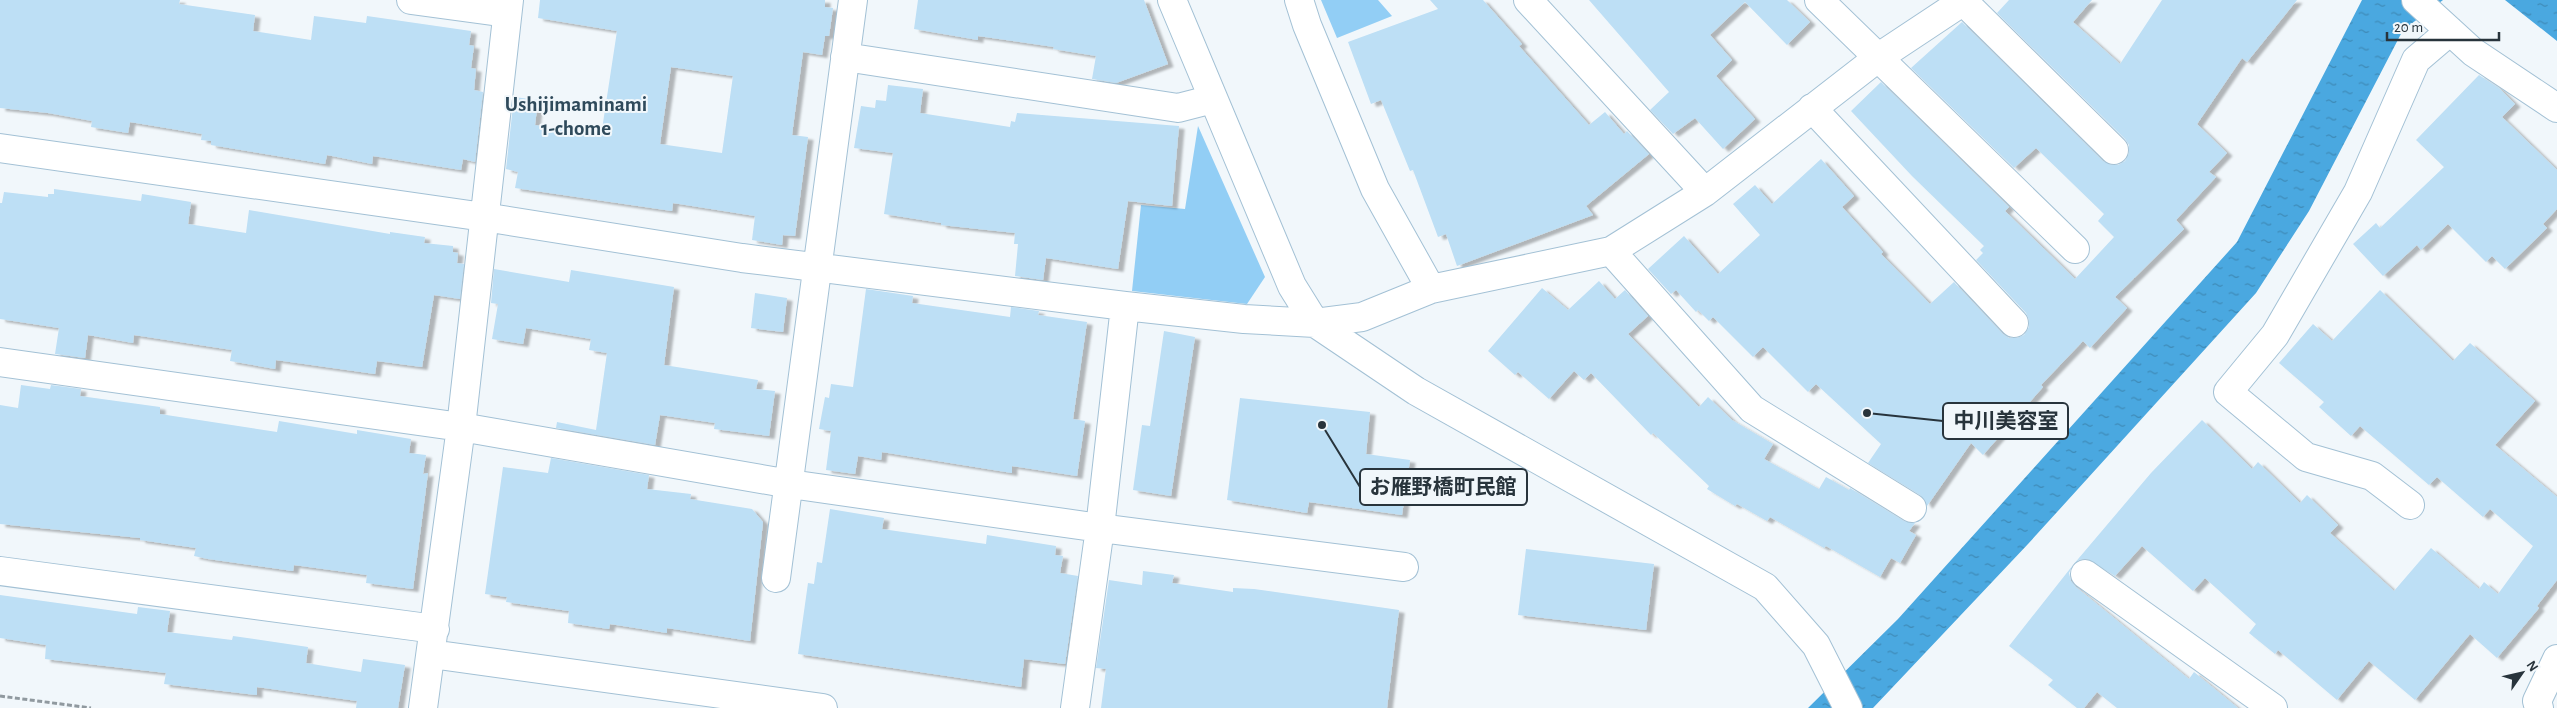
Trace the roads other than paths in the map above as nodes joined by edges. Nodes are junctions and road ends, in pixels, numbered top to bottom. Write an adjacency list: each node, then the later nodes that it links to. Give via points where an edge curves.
1 (411, 0): 9 (street)
2 (852, 0): 11 (street)
3 (1172, 0): 13 (street)
4 (1299, 0): 23 (street, via 1375,189)
5 (1528, 0): 18 (street)
6 (1819, 0): 12 (street)
7 (2416, 0): 10 (street)
8 (1964, 1): 12 (street); 17 (street)
9 (508, 7): 19 (street)
10 (2444, 26): 15 (street, via 2473,52); 30 (street, via 2416,60 2358,192 2275,335 2228,392 2306,456 2372,476)
11 (845, 57): 13 (street, via 1178,108); 22 (street)
12 (1879, 57): 14 (street); 20 (street)
13 (1213, 99): 25 (street, via 1292,286)
14 (1812, 108): 18 (street); 26 (street)
15 (2557, 108)
16 (0, 148): 19 (street)
17 (2114, 150)
18 (1705, 192): 21 (street)
19 (484, 217): 22 (street, via 742,258); 28 (street)
20 (2075, 249)
21 (1611, 251): 23 (street); 31 (street, via 1752,409)
22 (818, 266): 24 (street); 29 (street)
23 (1431, 289): 25 (street, via 1362,317)
24 (1125, 306): 25 (street); 32 (street)
25 (1315, 323): 42 (street, via 1416,391 1766,587 1816,645)
26 (2014, 323)
27 (0, 362): 28 (street)
28 (461, 427): 29 (street); 37 (street)
29 (790, 484): 32 (street); 36 (street)
30 (2410, 505)
31 (1912, 508)
32 (1100, 528): 33 (street); 41 (street)
33 (1404, 567)
34 (0, 571): 37 (street)
35 (2085, 574): 43 (street)
36 (776, 578)
37 (433, 642): 39 (street); 40 (street)
38 (2557, 659): 44 (street, via 2537,701)
39 (423, 708)
40 (822, 708)
41 (1075, 708)
42 (1848, 708)
43 (2273, 708)
44 (2539, 708)

